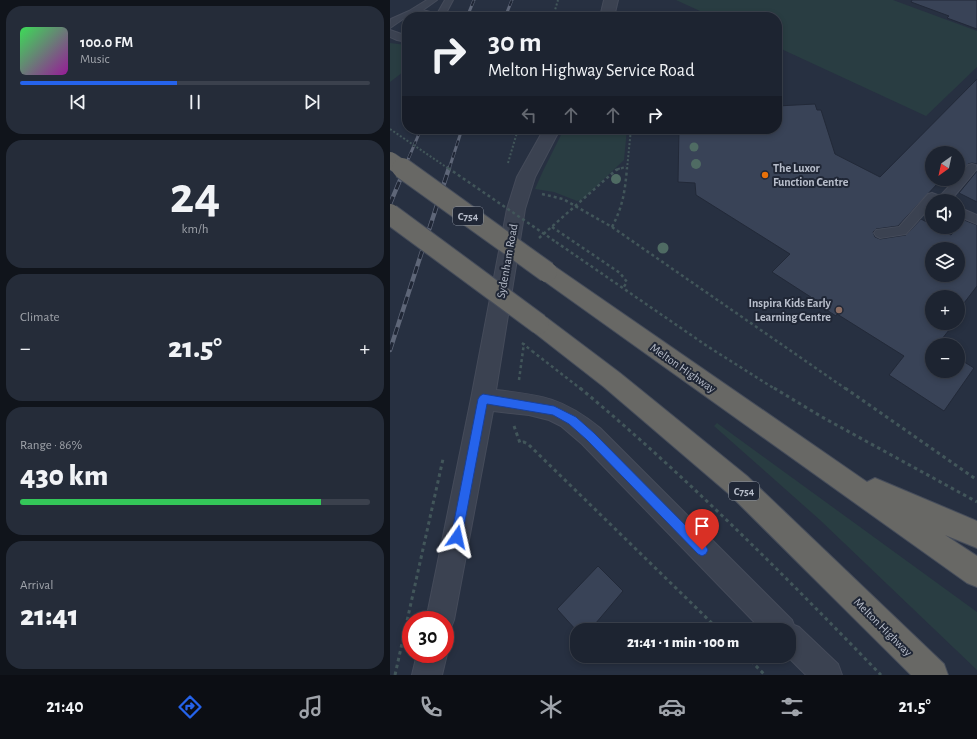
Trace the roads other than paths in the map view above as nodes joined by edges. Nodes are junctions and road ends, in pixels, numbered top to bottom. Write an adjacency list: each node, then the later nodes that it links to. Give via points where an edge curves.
1 (433, 0): 4 (lane)
2 (449, 0): 5 (lane)
3 (611, 0): 6 (street)
4 (412, 12)
5 (443, 12)
6 (608, 12)
7 (402, 15): 8 (lane)
8 (390, 16)
9 (402, 17): 10 (lane)
10 (390, 25)
11 (390, 33): 12 (lane)
12 (402, 38)
13 (549, 134): 22 (street, Sydenham Road, via 526,177 516,209)
14 (390, 160): 23 (highway, Melton Highway / C754, bridge)
15 (972, 168): 16 (lane)
16 (949, 194)
17 (925, 205): 21 (lane, via 902,231)
18 (390, 214): 32 (highway, Melton Highway / C754, bridge, via 618,384 738,485)
19 (965, 214): 20 (lane)
20 (977, 220)
21 (880, 233)
22 (483, 399): 26 (street, Sydenham Road); 27 (street, via 554,411 577,424)
23 (834, 474): 24 (highway); 25 (highway, Melton Highway / C754)
24 (977, 535)
25 (977, 573)
26 (442, 611)
27 (775, 623)
28 (796, 644): 31 (street)
29 (430, 663): 30 (street)
30 (427, 675)
31 (827, 675)
32 (933, 675)

